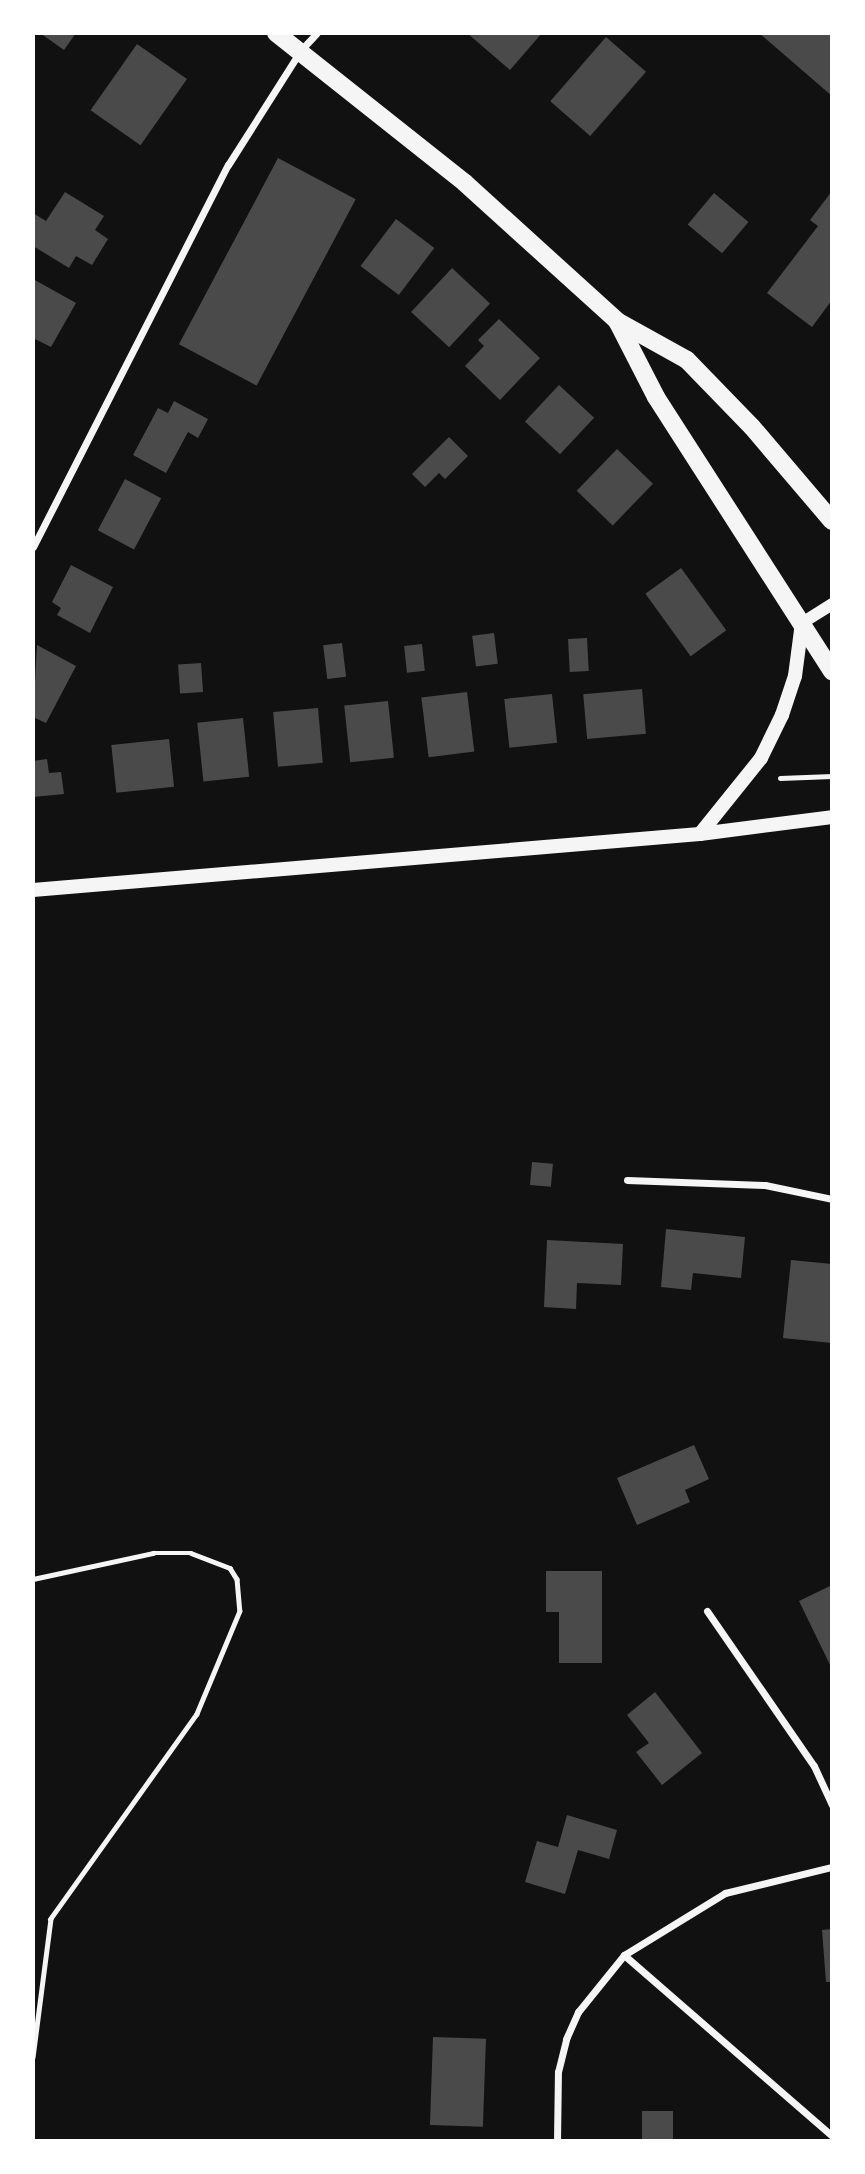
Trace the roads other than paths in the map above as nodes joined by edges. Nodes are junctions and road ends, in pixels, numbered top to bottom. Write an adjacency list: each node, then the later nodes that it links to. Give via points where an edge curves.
1 (276, 33): 3 (main road)
2 (317, 33): 3 (street)
3 (301, 50): 4 (main road, via 464,183); 6 (street, via 228,166)
4 (617, 321): 5 (main road, via 687,360); 8 (main road, via 656,397)
5 (832, 521)
6 (33, 547)
7 (832, 604): 8 (street)
8 (802, 623): 9 (main road); 11 (main road, via 795,676 782,715 761,758)
9 (832, 671)
10 (832, 817): 11 (main road)
11 (700, 834): 12 (main road)
12 (33, 890)
13 (626, 1180): 14 (street, via 765,1185)
14 (832, 1199)
15 (707, 1611): 16 (street, via 814,1766)
16 (832, 1805)
17 (832, 1867): 18 (street, via 725,1893)
18 (624, 1955): 19 (street); 20 (street, via 578,2012 566,2039 558,2073)
19 (832, 2136)
20 (557, 2141)

